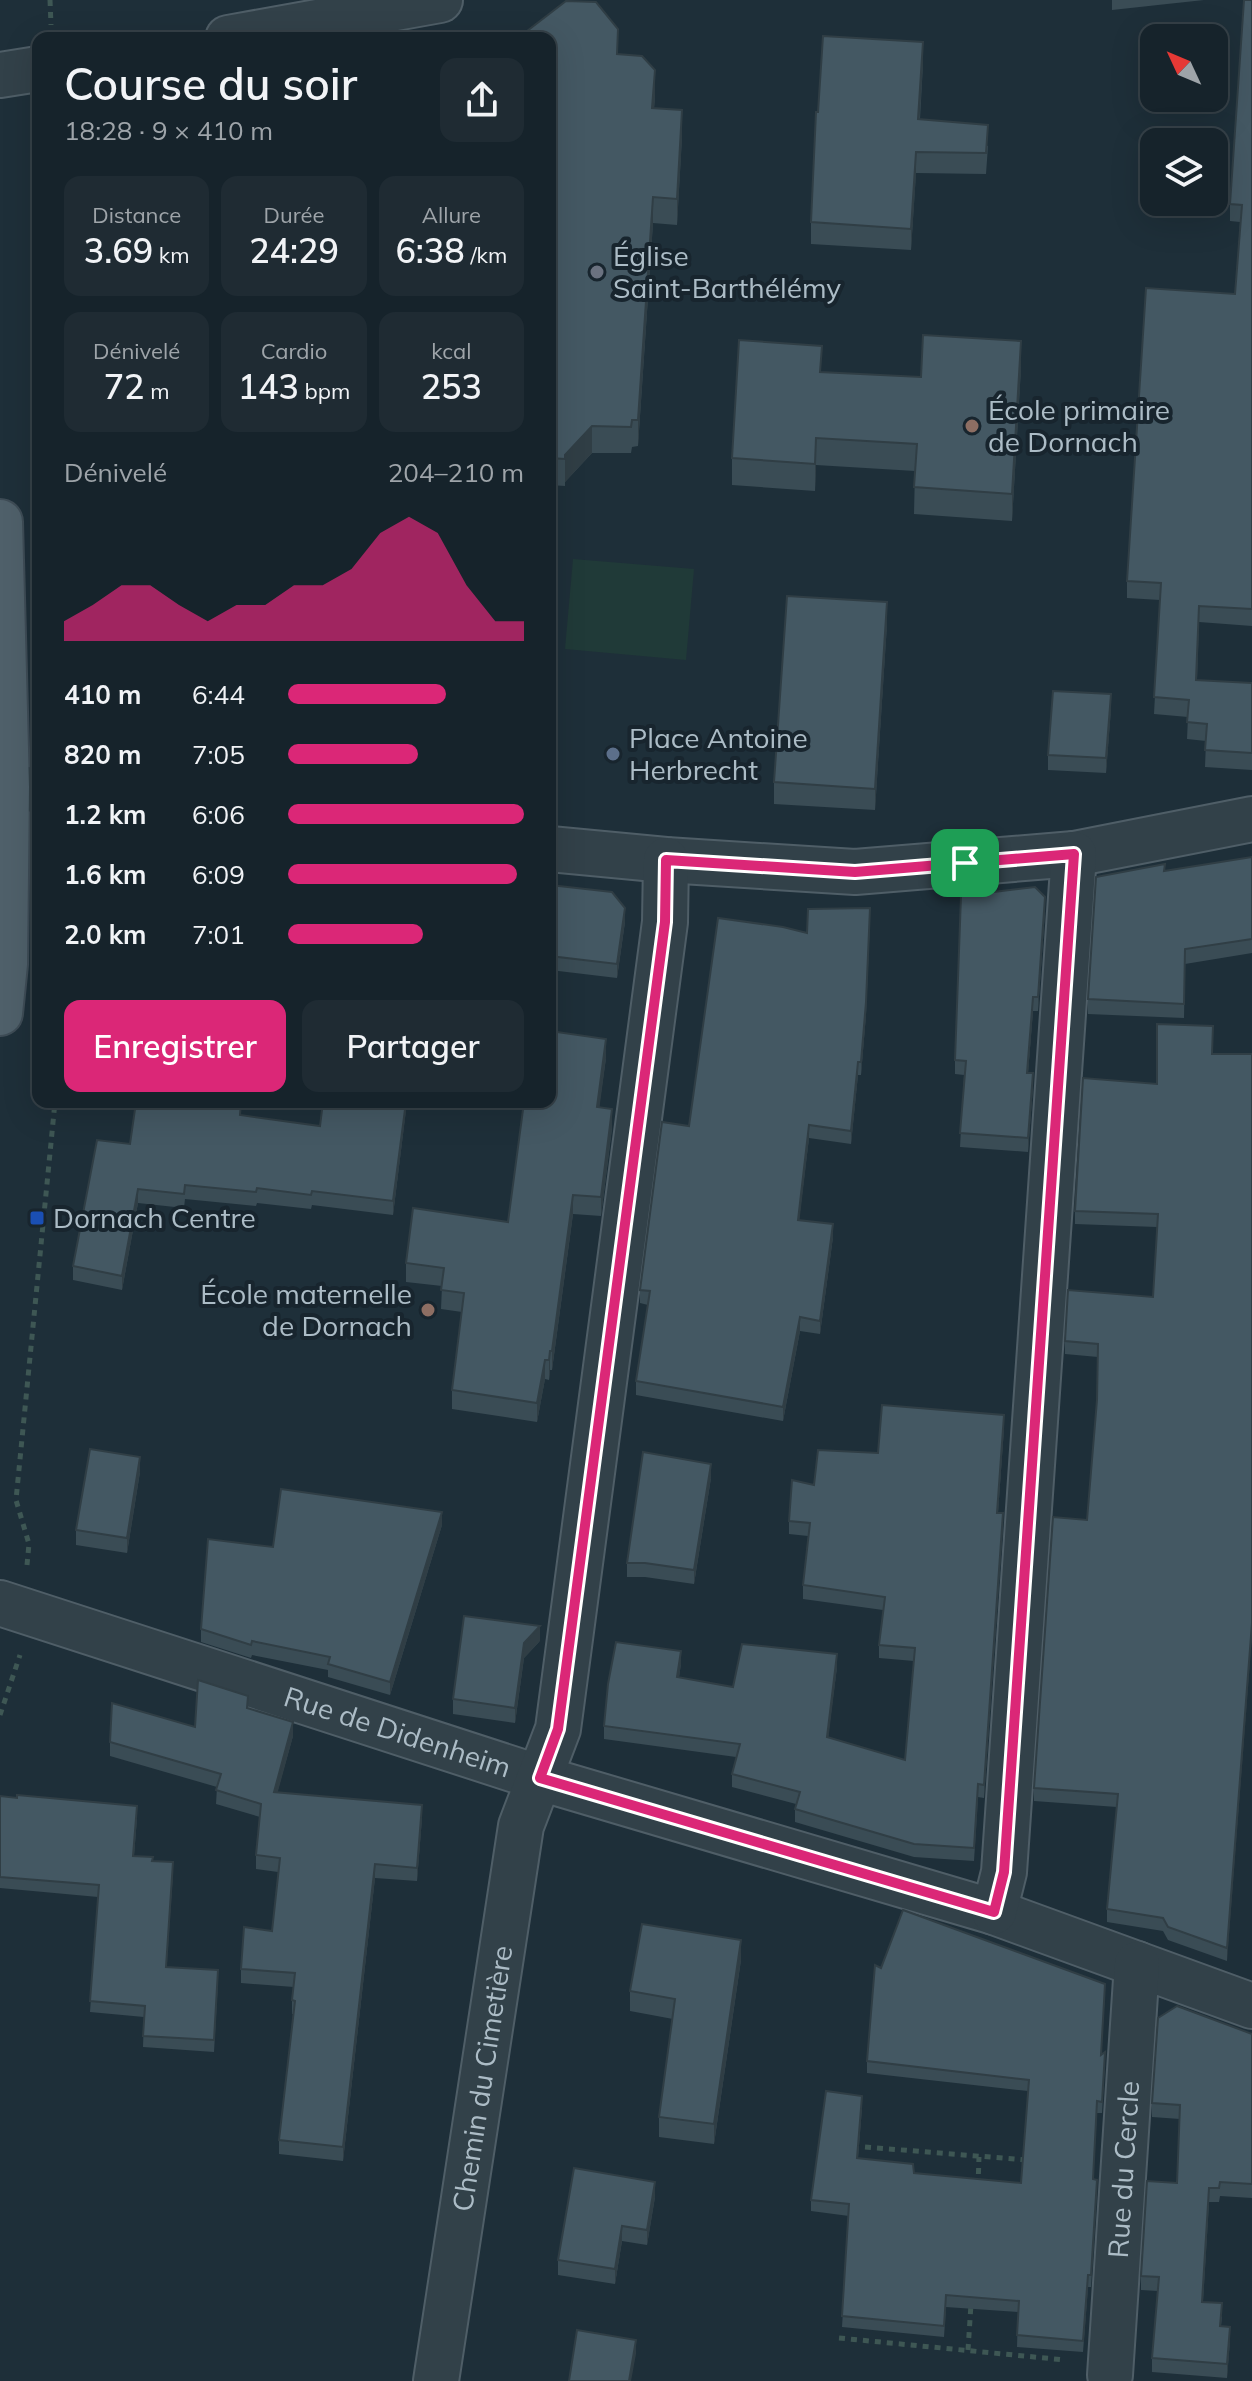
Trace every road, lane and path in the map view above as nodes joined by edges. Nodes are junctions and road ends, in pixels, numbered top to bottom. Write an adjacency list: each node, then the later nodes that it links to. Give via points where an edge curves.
1 (50, 0): 3 (path)
2 (440, 0): 4 (street)
3 (51, 32)
4 (261, 32)
5 (32, 70): 6 (street)
6 (0, 75)
7 (0, 522): 8 (main road)
8 (15, 788): 13 (main road)
9 (1252, 819): 11 (street)
10 (556, 850): 12 (street)
11 (1074, 854): 12 (street, via 855,872); 18 (street, via 1004,1872)
12 (666, 860): 17 (street, Chemin du Cimetière, via 665,922 558,1729)
13 (0, 1013)
14 (54, 1108): 15 (path, via 16,1500 29,1544)
15 (11, 1607): 16 (path, via 20,1654); 17 (street, Rue de Didenheim)
16 (0, 1715)
17 (540, 1778): 18 (street, Rue de Didenheim); 29 (street, Chemin du Cimetière, via 521,1826)
18 (994, 1912): 19 (street, Rue de Didenheim)
19 (1137, 1964): 20 (street, Rue de Didenheim); 28 (street, Rue du Cercle)
20 (1252, 2006)
21 (865, 2147): 22 (path)
22 (979, 2157): 23 (path); 24 (path)
23 (1037, 2161)
24 (978, 2186)
25 (971, 2291): 27 (path)
26 (839, 2338): 27 (path)
27 (968, 2350): 28 (path)
28 (1110, 2369)
29 (436, 2381)

